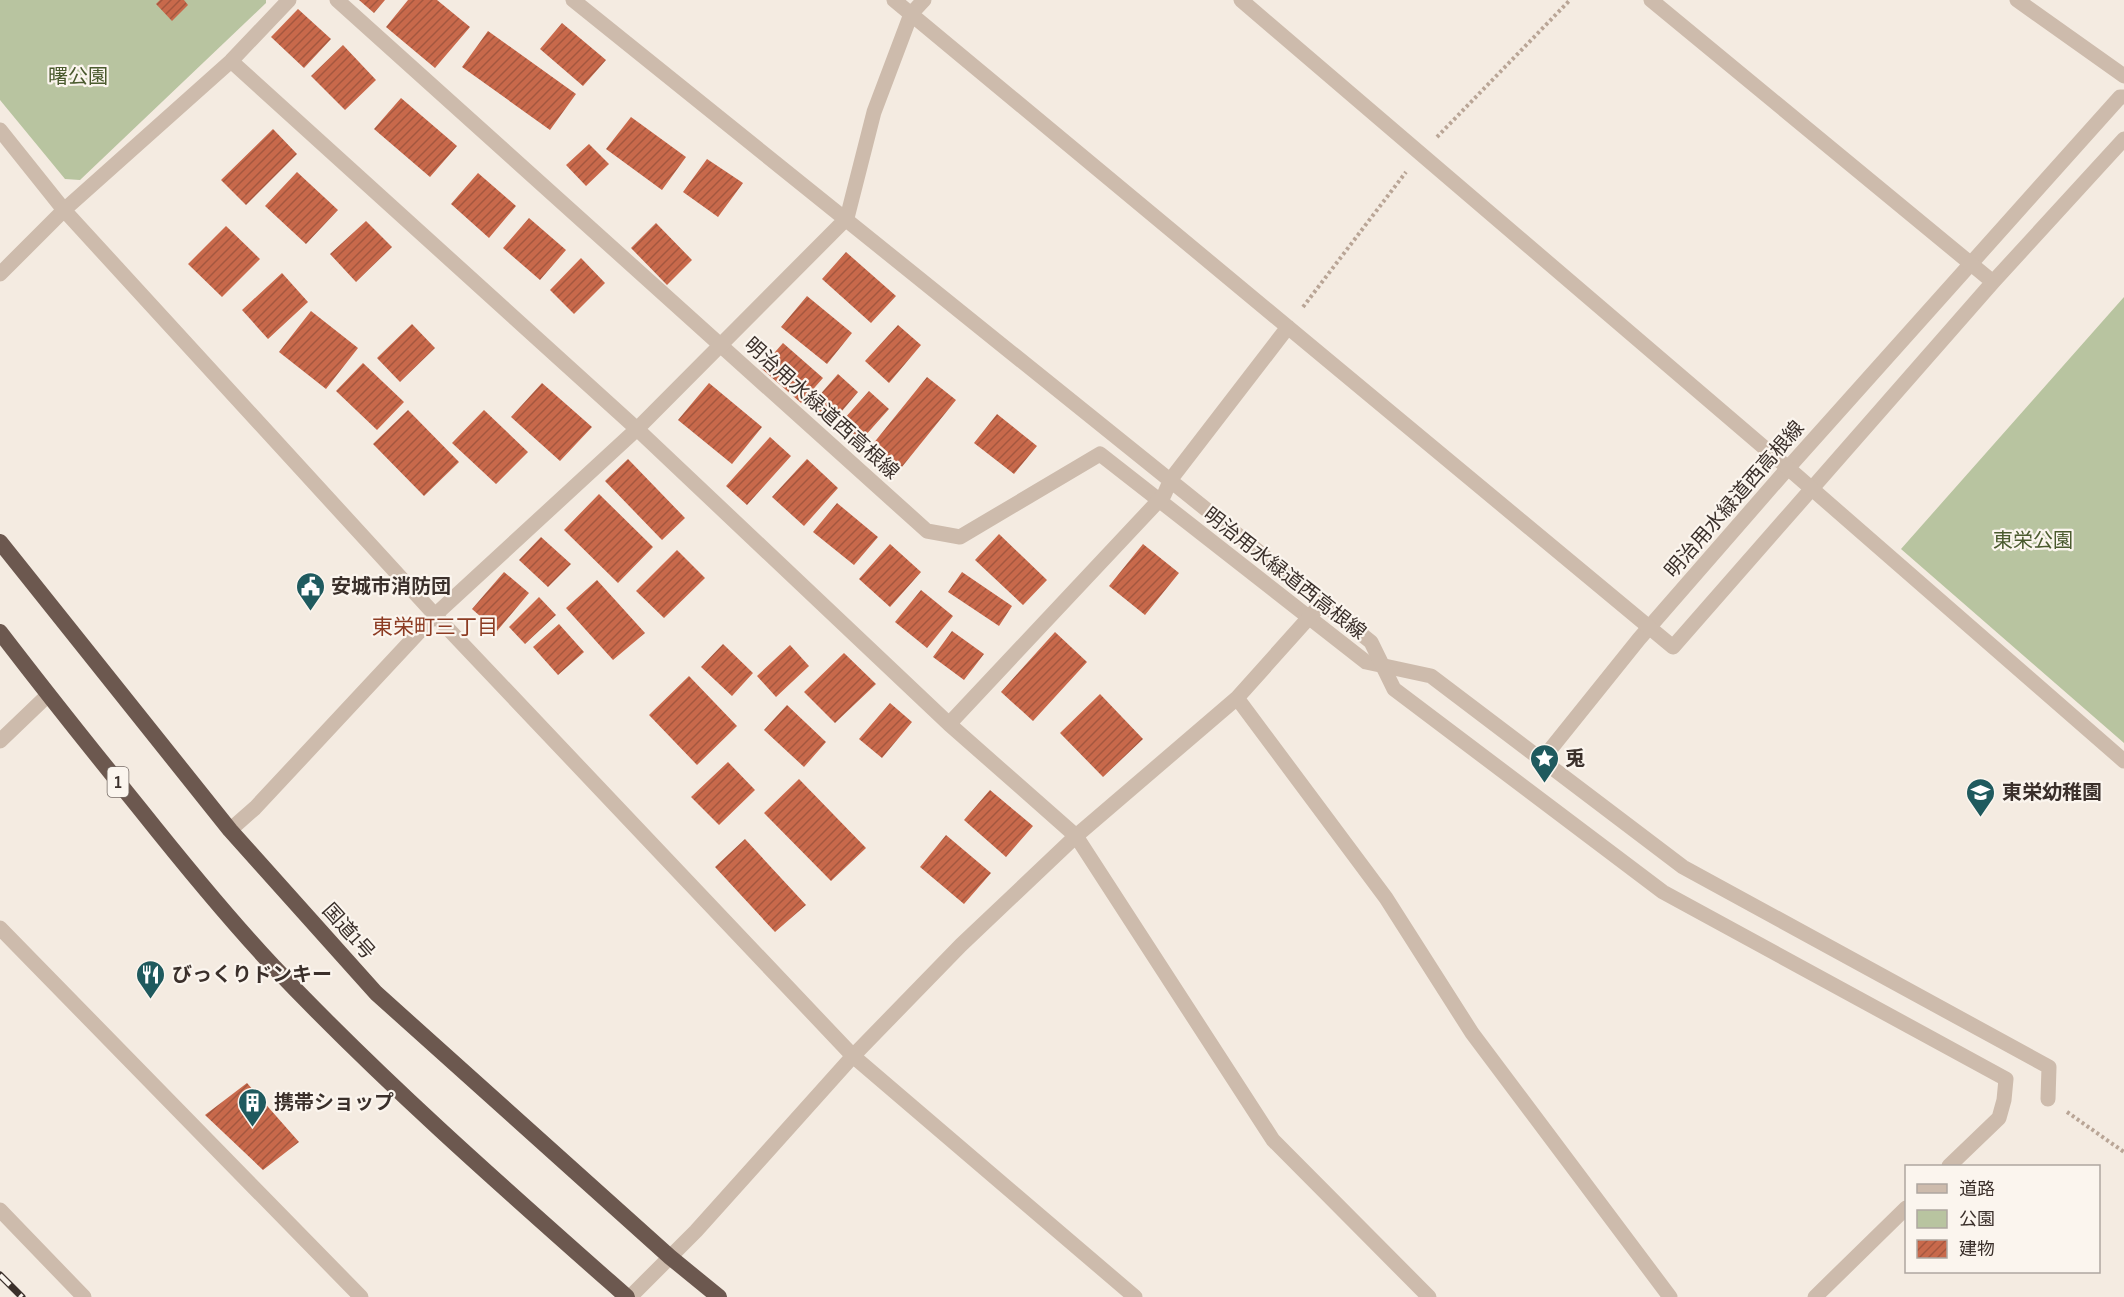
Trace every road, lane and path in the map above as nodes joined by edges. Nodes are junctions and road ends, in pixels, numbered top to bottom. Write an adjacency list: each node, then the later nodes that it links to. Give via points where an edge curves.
1 (289, 0): 10 (street)
2 (337, 0): 21 (street, 明治用水緑道西高根線)
3 (573, 0): 16 (street)
4 (894, 0): 9 (street)
5 (924, 0): 9 (street)
6 (1241, 0): 23 (street)
7 (1651, 0): 17 (street)
8 (2017, 0): 11 (street)
9 (911, 14): 16 (street, via 874,112); 20 (street)
10 (231, 61): 15 (street); 22 (street)
11 (2124, 76)
12 (2124, 97): 17 (street, 明治用水緑道西高根線)
13 (0, 130): 15 (street)
14 (2124, 139): 19 (street)
15 (64, 210): 18 (street); 29 (street)
16 (847, 218): 21 (street); 24 (street)
17 (1972, 264): 19 (street); 23 (street, 明治用水緑道西高根線)
18 (0, 274)
19 (1993, 282): 25 (street)
20 (1288, 327): 24 (street); 31 (street)
21 (722, 345): 22 (street); 26 (street, 明治用水緑道西高根線, via 927,531 960,537 1100,454)
22 (637, 429): 29 (street); 36 (street)
23 (1788, 468): 25 (street); 31 (street, 明治用水緑道西高根線)
24 (1171, 479): 26 (street); 28 (street)
25 (1810, 488): 31 (street, via 1673,646); 39 (street)
26 (1158, 501): 30 (street, 明治用水緑道西高根線); 36 (street)
27 (0, 542): 40 (highway, 国道1号)
28 (1322, 603): 30 (street); 33 (street, via 1371,642)
29 (435, 615): 40 (street); 43 (street)
30 (1309, 618): 33 (street, 明治用水緑道西高根線, via 1366,663); 35 (street)
31 (1650, 627): 38 (street, 明治用水緑道西高根線)
32 (0, 632): 34 (highway, 1)
33 (1384, 666): 38 (street, 明治用水緑道西高根線, via 1431,676); 46 (street, via 1394,689 1663,892 2006,1079 1999,1118)
34 (48, 695): 37 (street); 52 (highway, 1, via 189,869 274,966 468,1157)
35 (1237, 698): 41 (street); 56 (street, via 1386,898 1472,1033)
36 (949, 724): 41 (street)
37 (0, 741)
38 (1541, 761): 44 (street, via 1683,867 2049,1067)
39 (2124, 761)
40 (230, 830): 49 (highway, 国道1号, via 376,993)
41 (1076, 836): 43 (street, via 961,945); 55 (street, via 1273,1140)
42 (0, 928): 51 (street)
43 (853, 1056): 49 (street); 54 (street)
44 (2048, 1099): 45 (path)
45 (2124, 1152)
46 (1951, 1165)
47 (1905, 1209): 57 (street)
48 (0, 1210): 50 (street)
49 (670, 1257): 52 (street); 53 (highway, 国道1号)
50 (84, 1297)
51 (361, 1297)
52 (628, 1297)
53 (719, 1297)
54 (1135, 1297)
55 (1429, 1297)
56 (1670, 1297)
57 (1815, 1297)

